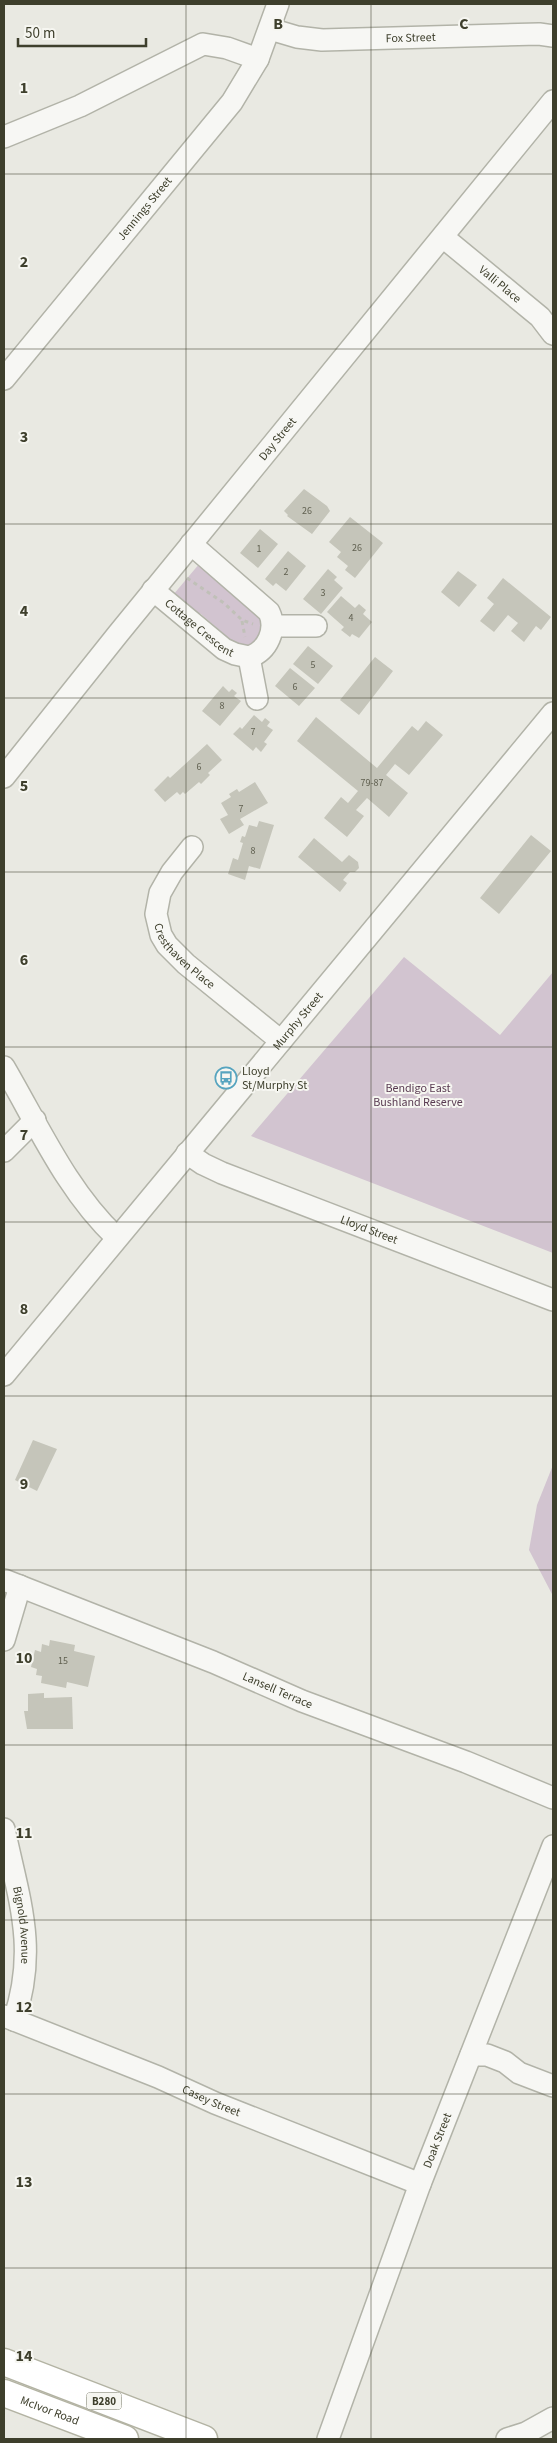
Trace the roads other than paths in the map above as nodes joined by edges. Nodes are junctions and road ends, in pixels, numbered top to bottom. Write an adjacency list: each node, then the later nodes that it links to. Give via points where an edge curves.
1 (278, 4): 2 (street, Jennings Street)
2 (270, 29): 3 (street, Fox Street, via 297,38 322,40); 4 (street, Jennings Street)
3 (553, 36)
4 (258, 59): 6 (street, via 203,44 66,113); 9 (street, Jennings Street, via 232,102)
5 (553, 101): 7 (street, Day Street)
6 (4, 137)
7 (443, 238): 8 (street, Valli Place, via 540,317); 10 (street, Day Street)
8 (553, 334)
9 (4, 379)
10 (191, 544): 11 (street, Day Street); 12 (street, via 266,608)
11 (153, 590): 14 (street, Cottage Crescent, via 224,649); 17 (street, Day Street)
12 (273, 626): 13 (street); 14 (street, Cottage Crescent, via 267,642)
13 (316, 626)
14 (249, 657): 15 (street, Cottage Crescent)
15 (257, 699)
16 (553, 714): 19 (street, Murphy Street)
17 (4, 777)
18 (192, 847): 19 (street, Cresthaven Place, via 160,893 156,914 161,935 186,964)
19 (281, 1041): 23 (street, Murphy Street)
20 (4, 1067): 21 (street)
21 (35, 1120): 22 (street); 24 (street, via 77,1193)
22 (4, 1151)
23 (187, 1153): 24 (street, Murphy Street); 25 (street, Lloyd Street, via 222,1173)
24 (116, 1237): 26 (street, Murphy Street)
25 (553, 1300)
26 (4, 1375)
27 (12, 1583): 28 (street); 29 (street, Lansell Terrace, via 302,1701)
28 (4, 1640)
29 (553, 1798)
30 (4, 1829): 32 (street, Bignold Avenue, via 24,1920 27,1951 24,1981)
31 (553, 1846): 33 (street, Doak Street)
32 (9, 2018): 35 (street, Casey Street)
33 (471, 2055): 34 (street, via 484,2068 500,2074 519,2073); 35 (street, Doak Street)
34 (553, 2086)
35 (420, 2184): 41 (street, Doak Street)
36 (4, 2362): 40 (main road, B280)
37 (4, 2393): 39 (main road, McIvor Road / B280)
38 (553, 2418): 42 (street)
39 (124, 2439)
40 (204, 2439)
41 (330, 2439)
42 (507, 2439)

